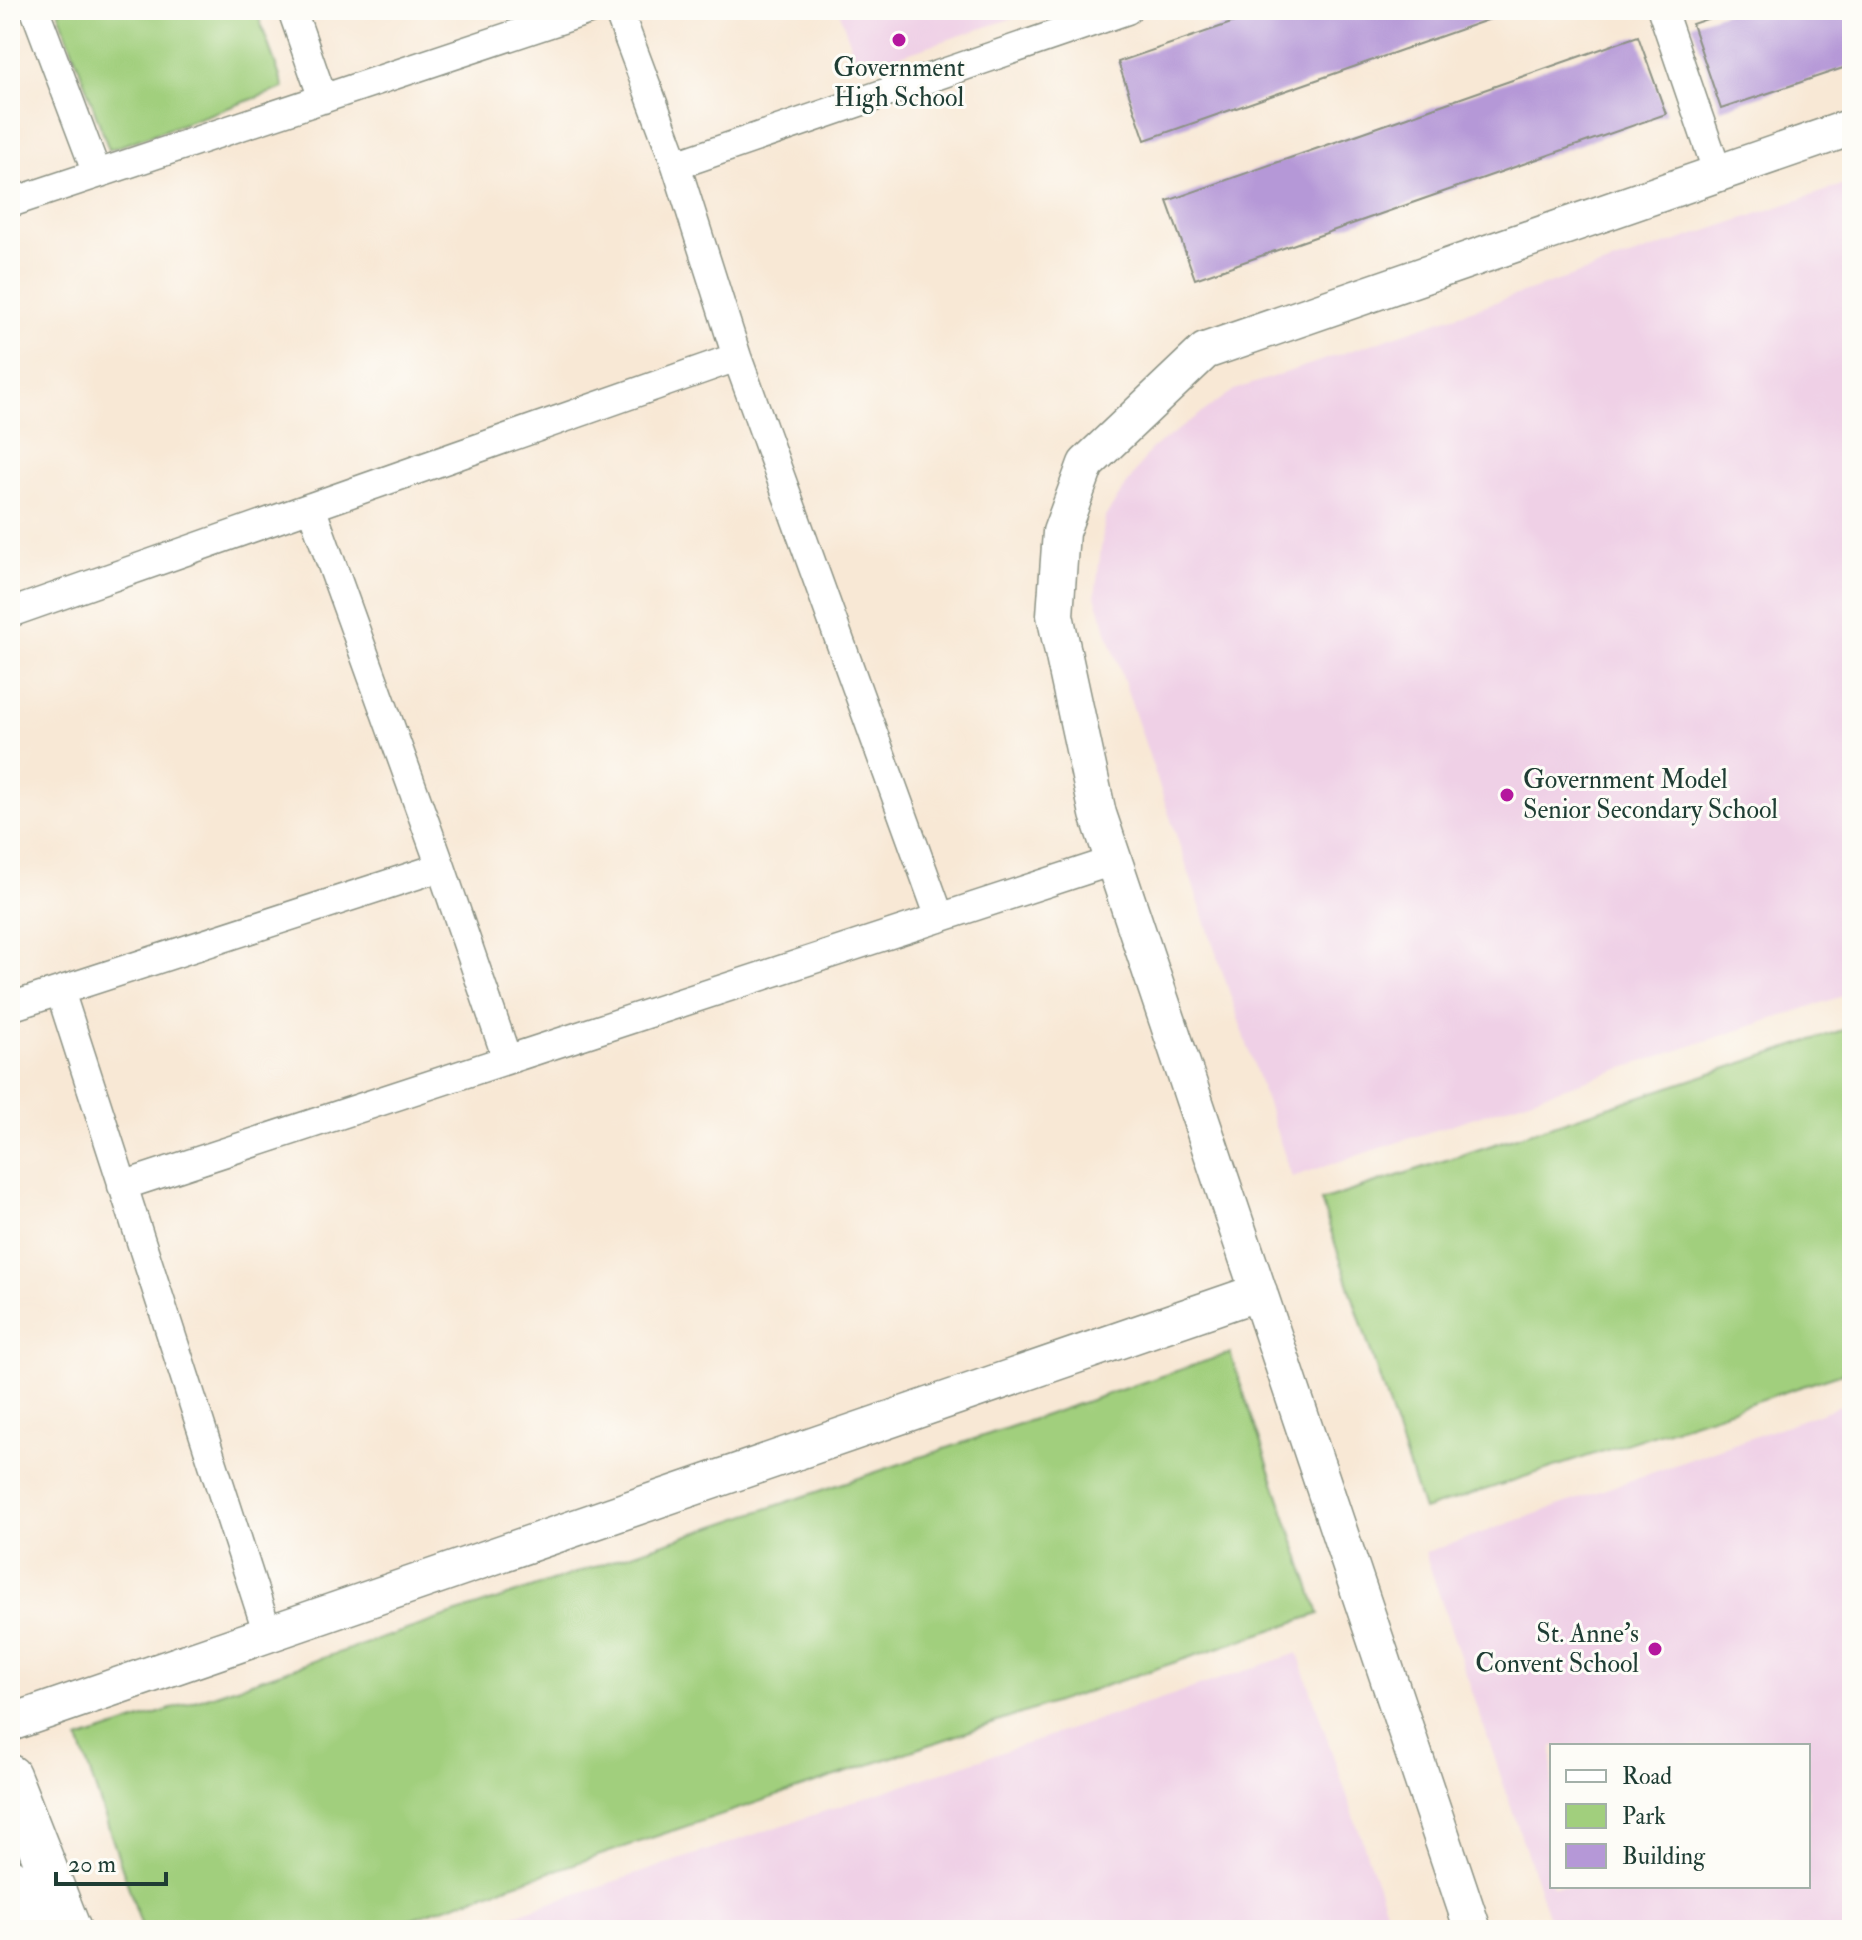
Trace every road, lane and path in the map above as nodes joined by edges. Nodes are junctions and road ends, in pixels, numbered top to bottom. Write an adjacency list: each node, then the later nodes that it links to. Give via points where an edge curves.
1 (35, 10): 10 (street)
2 (292, 10): 7 (street)
3 (589, 10): 7 (street)
4 (618, 10): 9 (street)
5 (1127, 10): 9 (street)
6 (1662, 10): 11 (street)
7 (323, 99): 10 (street)
8 (1852, 127): 11 (street)
9 (676, 165): 13 (street)
10 (97, 174): 12 (street)
11 (1718, 174): 16 (street, via 1205,351 1086,464 1061,532 1055,615)
12 (10, 203)
13 (737, 357): 14 (street); 18 (street)
14 (311, 507): 15 (street); 17 (street)
15 (10, 613)
16 (1113, 861): 18 (street); 23 (street)
17 (441, 867): 19 (street); 21 (street)
18 (940, 918): 21 (street)
19 (60, 991): 20 (street); 22 (street)
20 (10, 1007)
21 (507, 1059): 22 (street)
22 (122, 1186): 24 (street)
23 (1259, 1292): 24 (street); 30 (street)
24 (268, 1634): 25 (street)
25 (10, 1723)
26 (10, 1775): 29 (main road)
27 (10, 1878): 28 (main road)
28 (31, 1930)
29 (71, 1930)
30 (1473, 1930)

